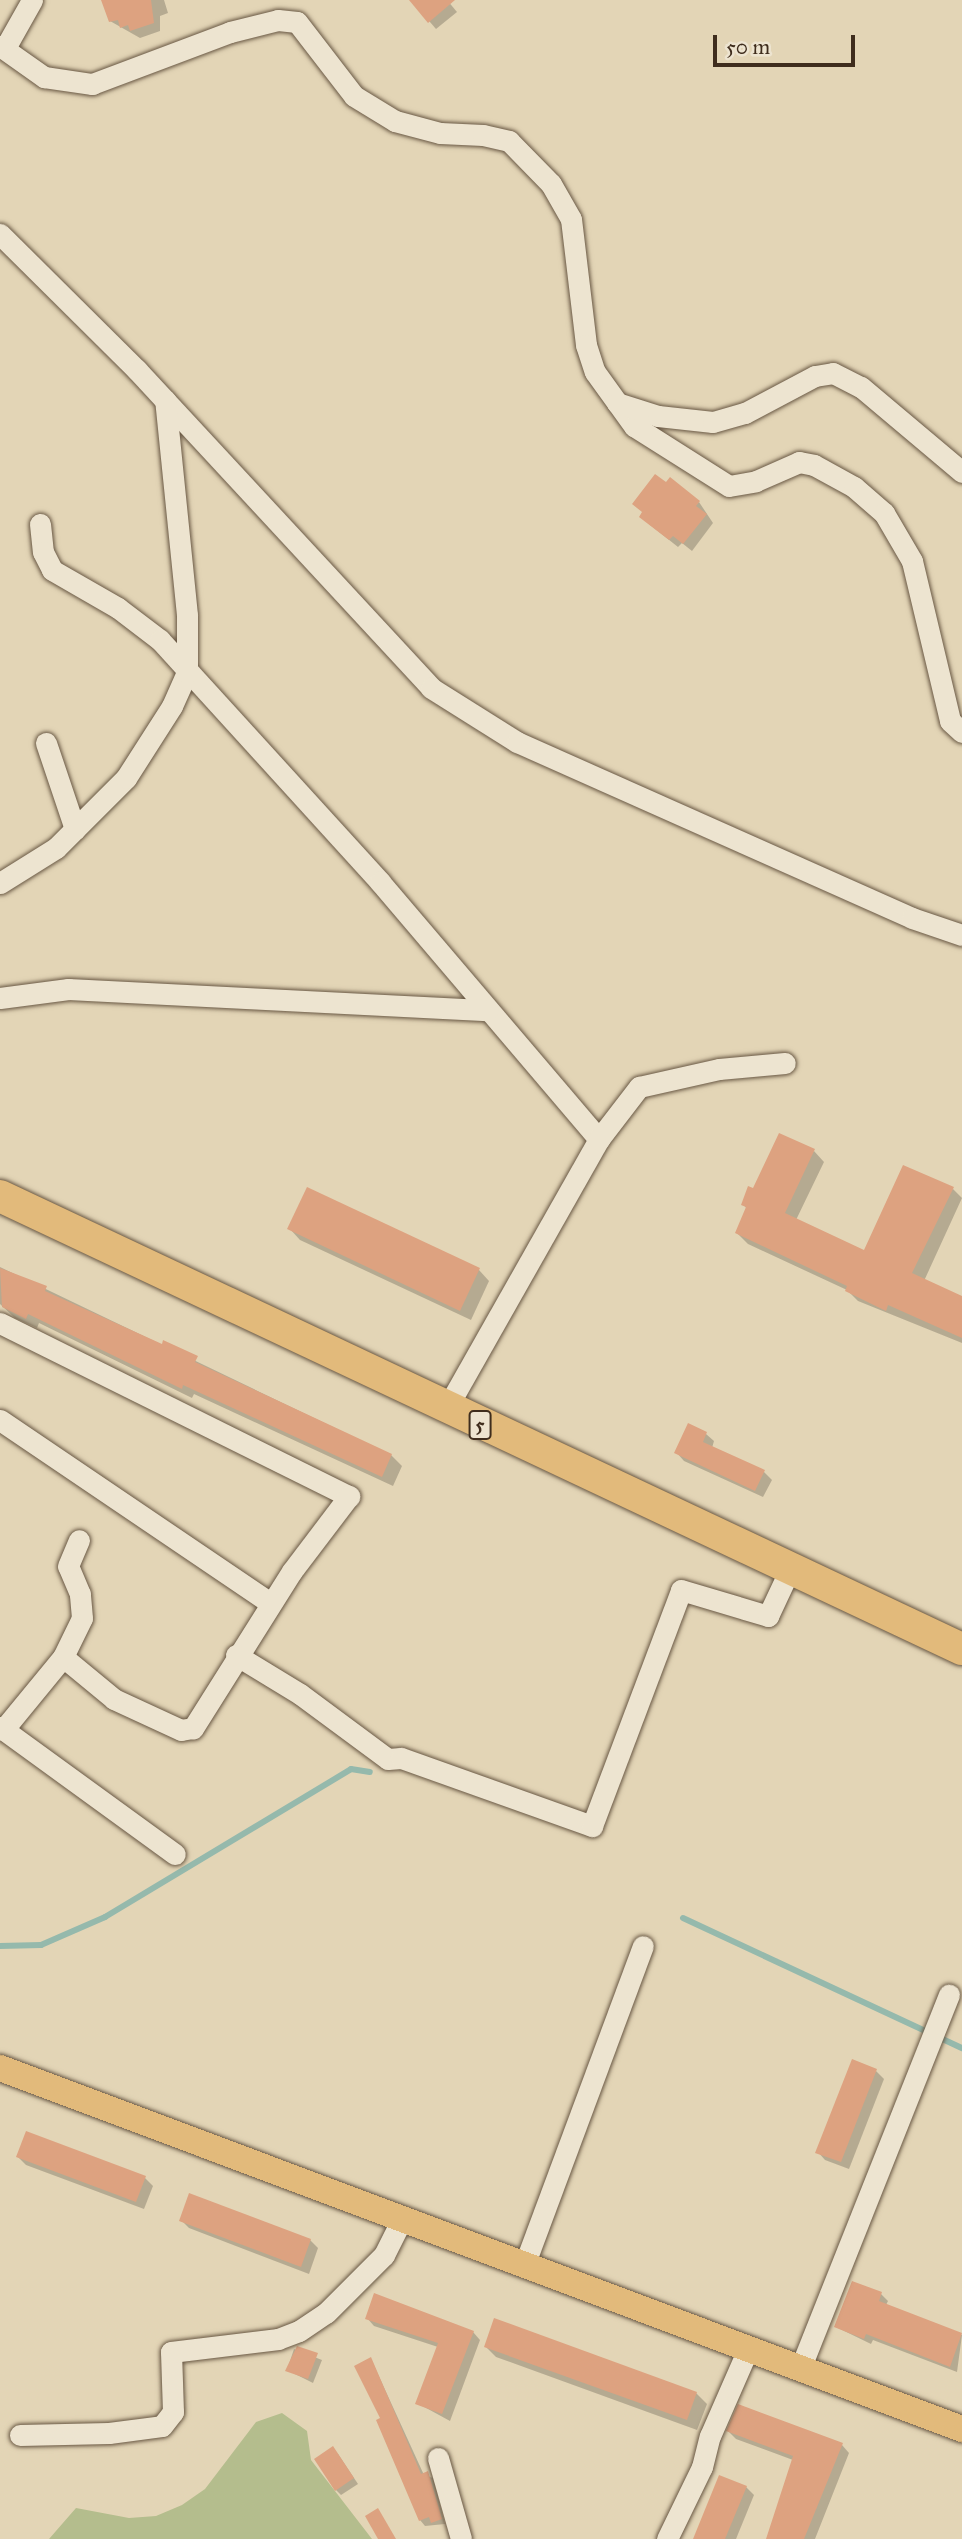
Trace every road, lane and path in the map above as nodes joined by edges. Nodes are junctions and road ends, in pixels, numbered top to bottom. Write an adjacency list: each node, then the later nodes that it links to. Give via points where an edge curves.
1 (32, 0): 2 (street)
2 (2, 47): 5 (street, via 44,76 92,84 230,32 278,20 297,22 354,96 395,121 440,134 509,141 551,184 571,219 586,345 596,372)
3 (0, 234): 4 (street)
4 (165, 400): 8 (street, via 187,615); 13 (street, via 431,688 470,716 517,742 912,918)
5 (617, 403): 6 (street, via 658,416 713,422 745,413 815,376 833,373 861,387); 9 (street, via 649,439 729,486 756,481 799,462 854,487 884,513 912,561 950,721)
6 (962, 472)
7 (40, 524): 8 (street, via 43,552 52,570 118,608 160,640)
8 (187, 673): 11 (street, via 172,706 126,778); 15 (street, via 380,882)
9 (962, 732)
10 (46, 743): 11 (street)
11 (75, 829): 12 (street, via 55,848)
12 (0, 883)
13 (962, 935)
14 (0, 998): 15 (street, via 68,989)
15 (487, 1010): 17 (street)
16 (785, 1063): 17 (street, via 651,1081 626,1099)
17 (599, 1139): 20 (street)
18 (0, 1196): 20 (highway, 5)
19 (0, 1323): 24 (street, via 349,1496)
20 (446, 1409): 23 (highway, 5)
21 (0, 1420): 24 (street)
22 (79, 1539): 27 (street, via 68,1566 80,1594 82,1618)
23 (790, 1569): 25 (highway, 5); 26 (street, via 768,1616 681,1590 592,1826 401,1758 388,1759 300,1694)
24 (270, 1603): 26 (street)
25 (962, 1649)
26 (236, 1655): 27 (street, via 192,1728 181,1730 114,1699)
27 (63, 1657): 28 (street)
28 (1, 1729): 29 (street)
29 (175, 1854)
30 (643, 1945): 34 (street)
31 (949, 1995): 36 (street)
32 (0, 2068): 33 (main road)
33 (402, 2219): 34 (main road); 38 (street, via 384,2255 326,2313 299,2331 278,2339 171,2352 173,2413 162,2426 109,2433)
34 (525, 2263): 35 (main road)
35 (748, 2349): 36 (main road); 41 (street, via 710,2436 702,2467)
36 (800, 2369): 37 (main road)
37 (962, 2429)
38 (20, 2435)
39 (438, 2458): 40 (street)
40 (461, 2539)
41 (667, 2539)

